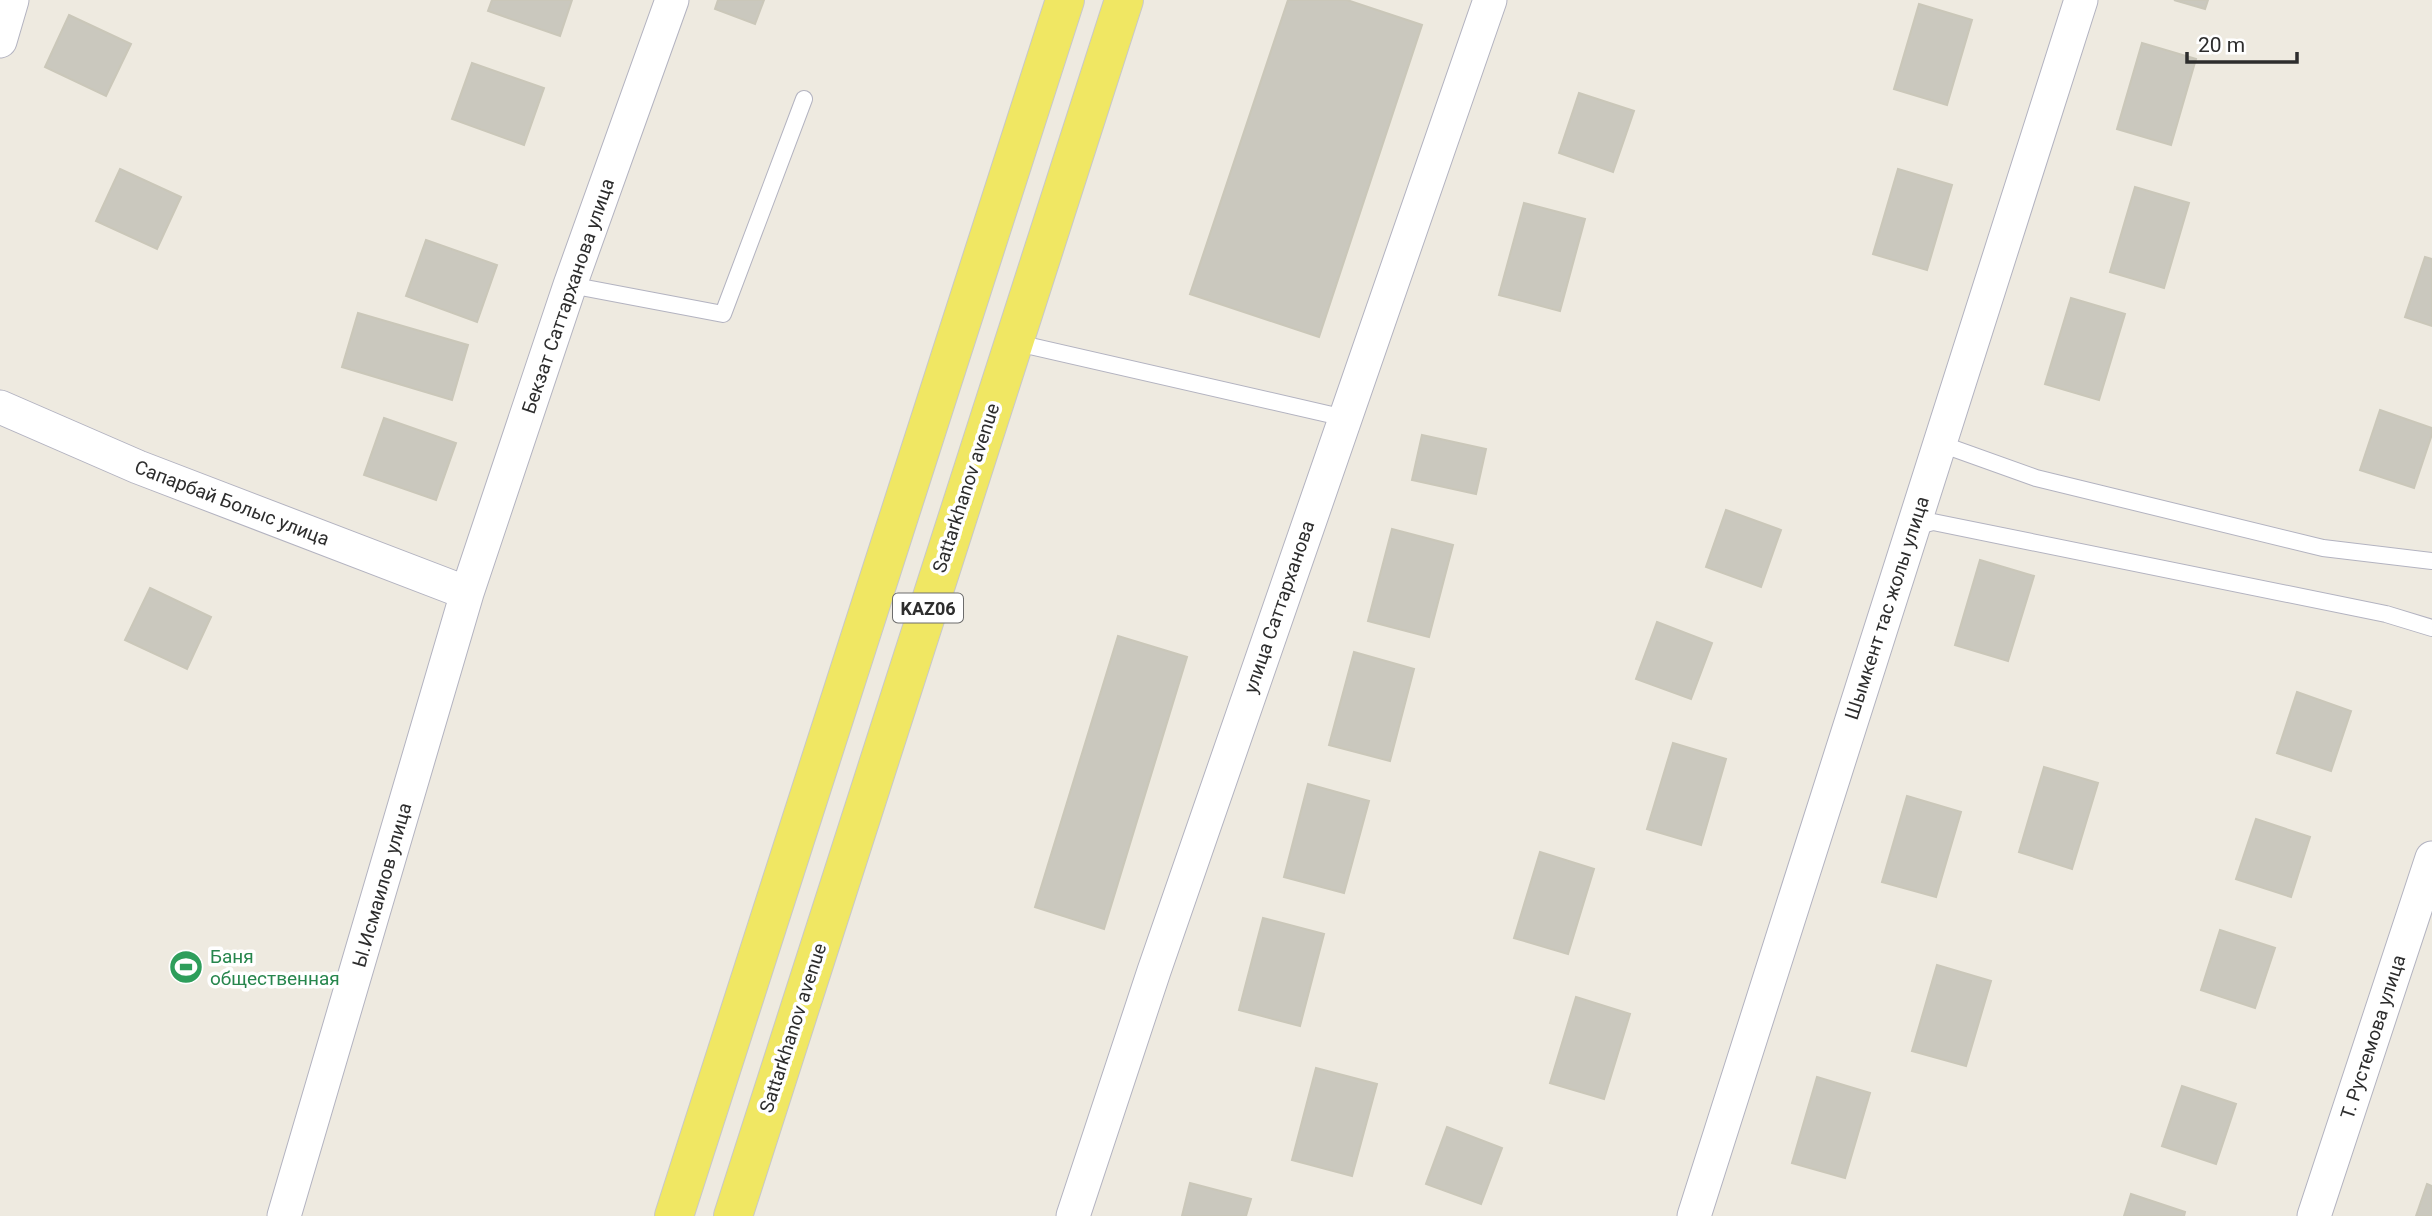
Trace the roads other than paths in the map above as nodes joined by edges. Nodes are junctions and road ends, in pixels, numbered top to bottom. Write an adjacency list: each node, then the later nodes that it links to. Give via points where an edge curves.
1 (12, 0): 7 (street)
2 (672, 0): 9 (street, Бекзат Саттарханова улица)
3 (1065, 0): 20 (main road, KАZ06)
4 (1124, 0): 10 (main road, Sattarkhanov avenue / KАZ06)
5 (1490, 0): 12 (street, улица Саттарханова)
6 (2081, 0): 13 (street, Шымкент тас жолы улица)
7 (0, 41)
8 (804, 99): 9 (lane, via 723,314)
9 (570, 285): 16 (street, Бекзат Саттарханова улица)
10 (1013, 342): 12 (lane); 21 (main road, Sattarkhanov avenue / KАZ06)
11 (0, 407): 16 (street, Сапарбай Болыс улица, via 138,467)
12 (1345, 418): 22 (street, улица Саттарханова)
13 (1941, 444): 14 (street, Шымкент тас жолы улица); 15 (lane, via 2036,478 2323,548)
14 (1912, 527): 17 (lane, via 1933,522 2386,614); 23 (street, Шымкент тас жолы улица)
15 (2432, 561)
16 (467, 593): 19 (street, Ы.Исмаилов улица)
17 (2432, 628)
18 (2432, 858): 24 (street, Т. Рустемова улица)
19 (284, 1216)
20 (674, 1216)
21 (733, 1216)
22 (1073, 1216)
23 (1694, 1216)
24 (2314, 1216)

